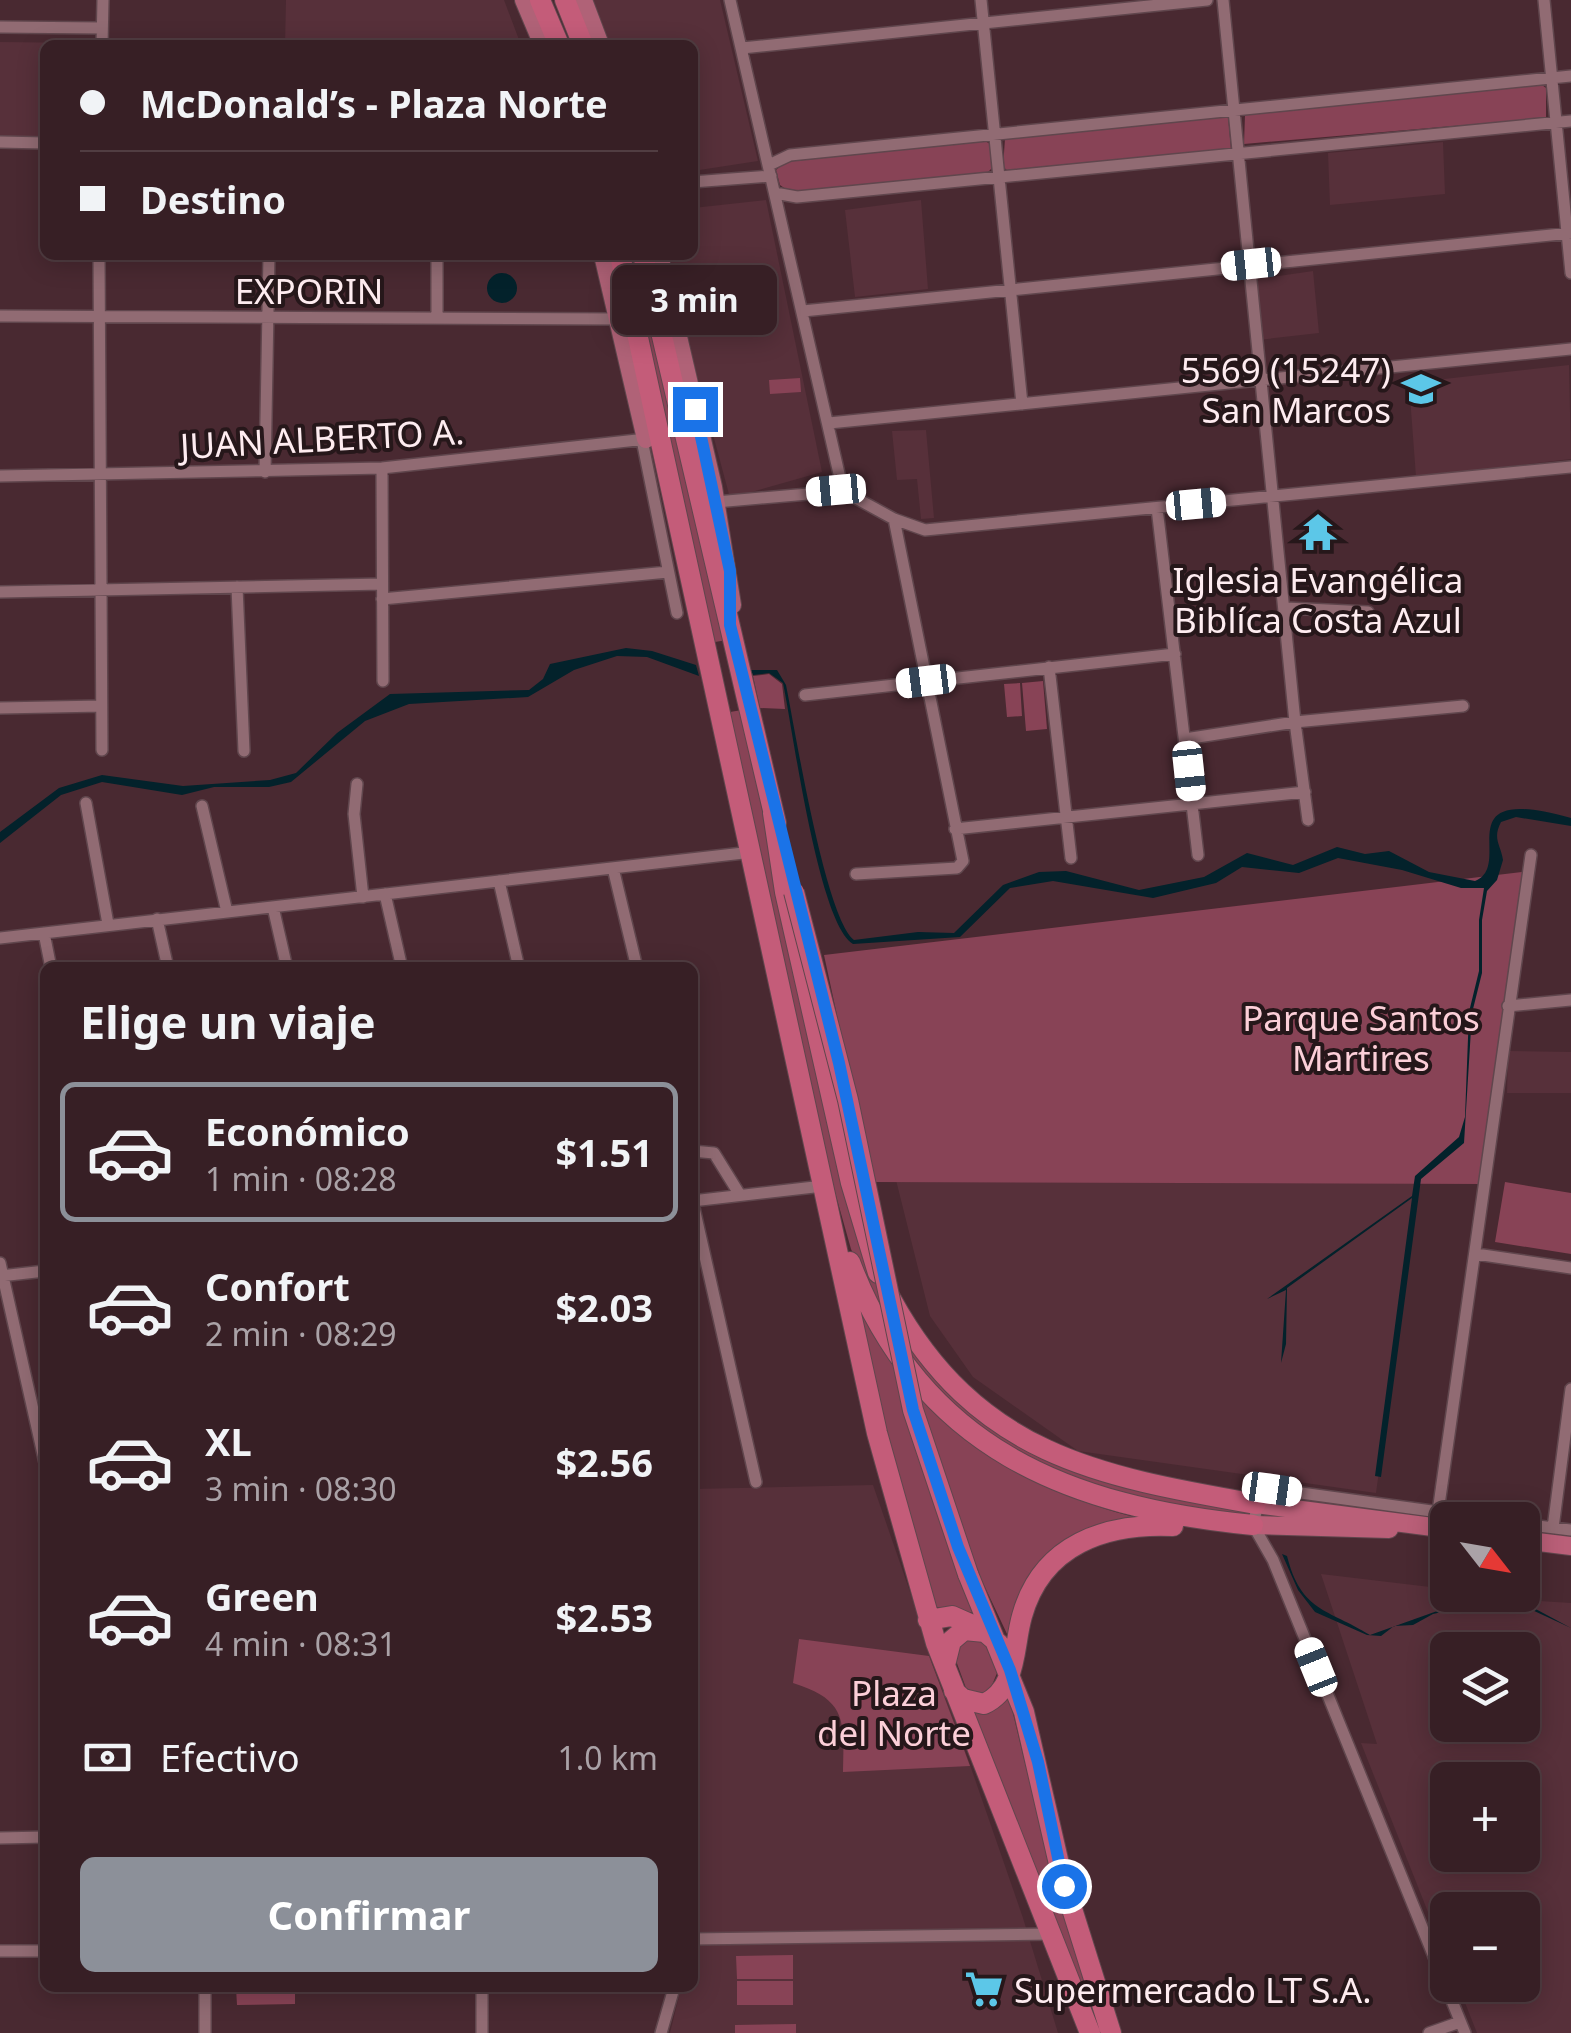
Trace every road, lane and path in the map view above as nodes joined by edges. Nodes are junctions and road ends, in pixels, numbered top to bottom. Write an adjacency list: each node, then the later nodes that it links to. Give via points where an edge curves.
1 (103, 0): 13 (street)
2 (524, 0): 15 (main road)
3 (540, 0): 16 (highway)
4 (565, 0): 17 (highway)
5 (584, 0): 18 (main road)
6 (730, 0): 19 (street)
7 (981, 0): 11 (street)
8 (1207, 0): 11 (street)
9 (1223, 0): 22 (street)
10 (1544, 0): 21 (street)
11 (984, 24): 19 (street); 25 (street)
12 (0, 27): 13 (street)
13 (102, 28): 14 (street)
14 (102, 40)
15 (541, 40)
16 (556, 40)
17 (581, 40)
18 (598, 40)
19 (742, 48): 29 (street)
20 (1571, 76): 21 (street)
21 (1552, 78): 22 (street); 24 (street)
22 (1235, 110): 25 (street); 28 (street)
23 (1571, 121): 24 (street)
24 (1556, 122): 28 (street); 33 (street)
25 (995, 134): 29 (street, via 790,155); 30 (street)
26 (0, 142): 27 (street)
27 (40, 143)
28 (1239, 154): 30 (street); 42 (street)
29 (770, 170): 31 (street); 32 (street)
30 (999, 178): 32 (street, via 797,197); 44 (street)
31 (698, 181)
32 (775, 192): 45 (street)
33 (1569, 233): 42 (street); 43 (street)
34 (99, 260): 47 (street)
35 (269, 260): 48 (street)
36 (436, 260): 49 (street)
37 (607, 260): 50 (main road)
38 (608, 260): 51 (highway)
39 (621, 260): 51 (highway)
40 (644, 260): 68 (highway)
41 (660, 260): 52 (main road)
42 (1251, 264): 44 (street); 54 (street)
43 (1571, 274)
44 (1010, 290): 45 (street); 55 (street)
45 (803, 312): 56 (street)
46 (0, 316): 47 (street, EXPORIN)
47 (98, 317): 48 (street, EXPORIN); 61 (street)
48 (267, 318): 49 (street, EXPORIN); 60 (street)
49 (437, 318): 50 (street, EXPORIN)
50 (619, 319): 57 (main road)
51 (639, 338): 72 (highway)
52 (680, 347): 65 (main road); 68 (main road)
53 (1571, 349): 54 (street)
54 (1263, 380): 55 (street); 64 (street)
55 (1022, 404): 56 (street)
56 (829, 423): 63 (street)
57 (644, 440): 59 (street, JUAN ALBERTO A.); 69 (street); 72 (highway, via 672,551)
58 (1571, 467): 64 (street)
59 (382, 468): 60 (street, JUAN ALBERTO A.); 70 (street)
60 (265, 472): 61 (street, JUAN ALBERTO A.)
61 (99, 474): 62 (street, JUAN ALBERTO A.); 73 (street)
62 (0, 476)
63 (843, 491): 65 (street); 67 (street)
64 (1275, 496): 66 (street); 76 (street)
65 (716, 502): 79 (main road, via 730,571)
66 (1158, 508): 67 (street, via 926,530); 80 (street)
67 (894, 519): 83 (street)
68 (707, 524): 79 (highway)
69 (668, 572): 75 (street); 78 (street)
70 (382, 584): 71 (street); 75 (street)
71 (237, 587): 73 (street); 91 (street)
72 (690, 588): 101 (highway)
73 (100, 590): 74 (street); 85 (street)
74 (0, 592)
75 (382, 599): 82 (street)
76 (1286, 608): 77 (street); 88 (street)
77 (1368, 612)
78 (677, 613)
79 (730, 625): 97 (highway)
80 (1174, 654): 81 (street); 89 (street)
81 (1049, 666): 83 (street); 98 (street)
82 (383, 681)
83 (926, 681): 84 (street); 100 (street)
84 (805, 695)
85 (101, 706): 87 (street); 90 (street)
86 (1463, 706): 88 (street)
87 (0, 708)
88 (1294, 722): 89 (street); 93 (street)
89 (1186, 739): 95 (street)
90 (102, 750)
91 (244, 752)
92 (357, 784): 109 (street)
93 (1306, 792): 95 (street); 99 (street)
94 (86, 803): 113 (street)
95 (1192, 804): 98 (street); 102 (street)
96 (202, 806): 111 (street)
97 (773, 813): 138 (highway, via 858,1209 878,1273 911,1332 976,1404 1044,1450 1130,1483); 147 (highway, bridge, via 848,1100 913,1410)
98 (1068, 817): 100 (street); 104 (street)
99 (1308, 820)
100 (956, 829): 106 (street, via 962,861 957,868)
101 (752, 852): 105 (street); 125 (highway)
102 (1198, 855)
103 (1531, 855): 123 (street)
104 (1072, 858)
105 (613, 868): 107 (street); 121 (street)
106 (856, 874)
107 (499, 881): 108 (street); 120 (street)
108 (385, 894): 109 (street); 119 (street)
109 (363, 897): 110 (street)
110 (273, 907): 111 (street); 118 (street)
111 (227, 912): 112 (street)
112 (156, 919): 113 (street); 117 (street)
113 (108, 924): 114 (street)
114 (44, 933): 115 (street); 116 (street)
115 (0, 938)
116 (51, 962)
117 (167, 962)
118 (285, 962)
119 (401, 962)
120 (518, 962)
121 (636, 962)
122 (1571, 1000): 123 (street)
123 (1508, 1006): 129 (street)
124 (698, 1152): 126 (street, via 714,1154)
125 (824, 1190): 126 (street); 139 (highway, via 860,1290 888,1340 959,1420 1017,1463 1066,1486); 146 (highway, via 877,1433)
126 (740, 1195): 127 (street)
127 (698, 1199)
128 (698, 1222): 135 (street)
129 (1476, 1254): 130 (street); 136 (street)
130 (1571, 1268)
131 (40, 1271): 132 (street)
132 (1, 1272): 134 (street)
133 (1571, 1389): 142 (street)
134 (40, 1441)
135 (756, 1482)
136 (1439, 1502)
137 (1430, 1511): 138 (street, via 1272,1489 1260,1495)
138 (1254, 1515): 139 (highway); 141 (highway); 161 (street)
139 (1198, 1519): 149 (highway, via 1105,1530 1062,1554 1028,1600)
140 (1540, 1526): 142 (street)
141 (1430, 1527)
142 (1552, 1528): 143 (street)
143 (1571, 1530)
144 (1540, 1542): 145 (highway)
145 (1571, 1546)
146 (928, 1620): 147 (highway, via 952,1616); 148 (highway)
147 (992, 1639): 148 (highway, via 973,1629 957,1634); 149 (highway)
148 (945, 1666): 150 (highway)
149 (1010, 1670): 150 (highway, via 1004,1690 984,1704); 160 (highway)
150 (954, 1692): 153 (highway)
151 (40, 1837): 152 (street)
152 (0, 1838)
153 (1052, 1934): 154 (street); 165 (highway)
154 (698, 1939)
155 (0, 1951): 156 (street)
156 (40, 1951)
157 (205, 1992): 162 (street)
158 (482, 1992): 163 (street)
159 (673, 1992): 164 (street)
160 (1100, 1998): 166 (highway); 167 (highway)
161 (1462, 2027): 168 (street)
162 (205, 2033)
163 (482, 2033)
164 (662, 2033)
165 (1090, 2033)
166 (1102, 2033)
167 (1111, 2033)
168 (1429, 2033)

